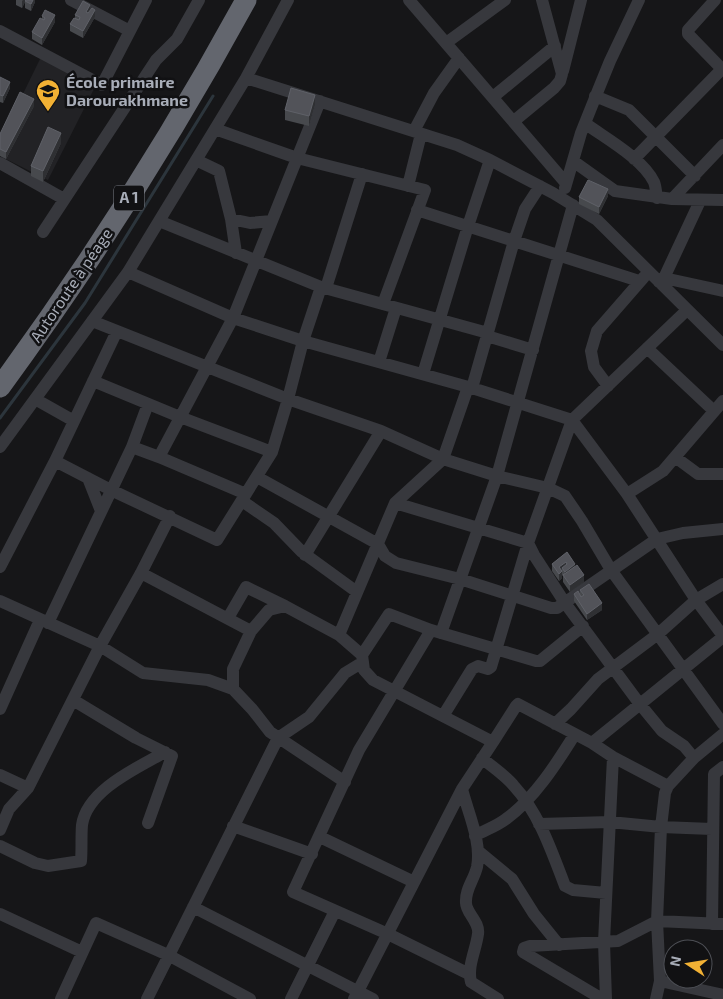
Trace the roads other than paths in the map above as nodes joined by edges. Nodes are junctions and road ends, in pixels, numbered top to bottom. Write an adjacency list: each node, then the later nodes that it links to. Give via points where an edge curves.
1 (71, 0): 14 (street)
2 (146, 0): 14 (street)
3 (199, 0): 42 (street, via 177,39 156,60)
4 (229, 0): 76 (highway, A 1, via 114,194)
5 (246, 0): 81 (highway, Autoroute à péage / A 1, via 124,206)
6 (288, 0): 20 (street)
7 (542, 0): 16 (street)
8 (581, 0): 19 (street)
9 (639, 0): 21 (street)
10 (715, 0): 18 (street, via 688,34)
11 (414, 1): 15 (street)
12 (497, 2): 15 (street)
13 (0, 31): 14 (street, via 102,85)
14 (130, 32)
15 (446, 43): 17 (street)
16 (555, 46): 19 (street); 22 (street)
17 (459, 58): 22 (street); 27 (street, via 434,93)
18 (723, 69): 28 (street)
19 (562, 74): 24 (street, via 554,88)
20 (246, 78): 23 (street); 26 (street)
21 (596, 96): 25 (street); 28 (street, via 629,110)
22 (493, 97): 24 (street)
23 (320, 101): 27 (street); 30 (street)
24 (514, 121): 38 (street)
25 (586, 124): 31 (street); 34 (street)
26 (215, 129): 30 (street); 32 (street)
27 (417, 132): 33 (street); 39 (street)
28 (656, 137): 31 (street); 37 (street)
29 (723, 145): 37 (street)
30 (297, 158): 36 (street); 50 (street)
31 (634, 159): 41 (street, via 647,171)
32 (196, 160): 48 (street, via 218,170); 49 (street)
33 (490, 160): 40 (street); 51 (street)
34 (573, 161): 38 (street); 41 (street, via 615,191)
35 (0, 163): 42 (street)
36 (362, 174): 39 (street); 61 (street)
37 (695, 176): 43 (street)
38 (565, 182): 46 (street)
39 (408, 186): 47 (street, via 425,190)
40 (540, 186): 46 (street); 53 (street, via 525,209)
41 (657, 198): 43 (street)
42 (64, 199): 52 (street)
43 (672, 199): 45 (street)
44 (723, 200): 45 (street)
45 (700, 201): 59 (street)
46 (568, 202): 55 (street); 58 (street, via 597,220)
47 (417, 210): 51 (street); 63 (street)
48 (231, 219): 50 (street, via 250,223); 54 (street)
49 (159, 221): 54 (street); 57 (street)
50 (272, 221): 56 (street)
51 (468, 226): 53 (street); 67 (street)
52 (43, 232)
53 (514, 241): 55 (street); 70 (street)
54 (236, 253): 56 (street)
55 (559, 256): 60 (street); 74 (street)
56 (256, 261): 61 (street); 66 (street)
57 (128, 272): 66 (street); 68 (street)
58 (649, 272): 59 (street); 60 (street)
59 (661, 280): 62 (street); 65 (street)
60 (639, 281): 80 (street, via 597,331 591,351 594,367)
61 (323, 287): 63 (street); 71 (street)
62 (723, 291)
63 (383, 304): 64 (street)
64 (396, 308): 67 (street); 75 (street)
65 (688, 310): 72 (street); 73 (street)
66 (233, 318): 71 (street); 77 (street)
67 (440, 320): 70 (street); 78 (street)
68 (92, 321): 69 (street); 83 (street)
69 (118, 331): 77 (street); 79 (street)
70 (487, 334): 74 (street); 82 (street)
71 (303, 341): 75 (street); 84 (street)
72 (723, 345)
73 (647, 348): 80 (street); 88 (street)
74 (533, 350): 86 (street)
75 (379, 362): 78 (street)
76 (0, 363)
77 (208, 368): 84 (street); 89 (street)
78 (423, 374): 82 (street)
79 (94, 381): 87 (street); 91 (street)
80 (608, 386): 90 (street)
81 (0, 387)
82 (470, 387): 86 (street); 98 (street)
83 (35, 399): 91 (street); 93 (street)
84 (288, 399): 92 (street); 95 (street)
85 (723, 401): 88 (street)
86 (518, 402): 90 (street); 102 (street)
87 (148, 404): 89 (street); 94 (street)
88 (714, 411): 97 (street)
89 (180, 417): 95 (street); 96 (street)
90 (572, 420): 104 (street); 106 (street)
91 (74, 421): 99 (street)
92 (381, 431): 98 (street); 111 (street)
93 (0, 447)
94 (132, 447): 96 (street); 105 (street)
95 (272, 452): 101 (street)
96 (159, 457): 107 (street)
97 (676, 457): 100 (street, via 698,474); 106 (street, via 663,471)
98 (443, 459): 102 (street); 108 (street)
99 (55, 461): 103 (street); 118 (street)
100 (723, 474)
101 (257, 476): 107 (street); 111 (street)
102 (496, 476): 104 (street); 112 (street)
103 (88, 478): 105 (street); 109 (street)
104 (548, 488): 115 (street); 119 (street, via 564,496)
105 (111, 490): 109 (street); 110 (street)
106 (627, 494): 114 (street)
107 (244, 498): 110 (street, via 217,540); 117 (street)
108 (395, 503): 112 (street); 116 (street)
109 (101, 511): 130 (street)
110 (170, 516): 120 (street)
111 (328, 516): 116 (street); 117 (street)
112 (478, 529): 115 (street); 121 (street)
113 (723, 530): 114 (street, via 683,533)
114 (657, 540): 119 (street); 125 (street)
115 (528, 543): 124 (street); 127 (street)
116 (378, 544): 121 (street, via 385,556 396,562); 123 (street)
117 (305, 555): 123 (street)
118 (0, 567)
119 (611, 570): 127 (street); 134 (street)
120 (141, 573): 129 (street); 137 (street)
121 (460, 579): 124 (street); 133 (street)
122 (723, 584): 125 (street)
123 (357, 592): 135 (street)
124 (512, 595): 127 (street, via 551,608); 138 (street)
125 (696, 600): 134 (street); 136 (street)
126 (0, 601): 130 (street)
127 (566, 603): 131 (street)
128 (285, 606): 129 (street, via 246,587); 132 (street, via 269,610); 135 (street)
129 (228, 618): 132 (street)
130 (44, 621): 137 (street); 146 (street)
131 (583, 626): 138 (street, via 540,661); 140 (street)
132 (251, 630): 142 (street, via 233,669)
133 (436, 631): 138 (street); 139 (street, via 390,614); 143 (street)
134 (658, 634): 140 (street); 141 (street)
135 (339, 635): 139 (street)
136 (723, 636): 141 (street)
137 (100, 646): 142 (street, via 143,673 208,680); 144 (street)
138 (496, 648): 147 (street, via 491,667 472,669)
139 (362, 658): 143 (street, via 364,670 373,680); 152 (street, via 344,673 309,717)
140 (614, 667): 145 (street); 148 (street)
141 (682, 668): 145 (street); 149 (street)
142 (233, 689): 152 (street)
143 (394, 691): 147 (street); 161 (street)
144 (73, 700): 155 (street); 163 (street)
145 (639, 703): 154 (street); 158 (street, via 662,731 684,746)
146 (0, 709)
147 (443, 716): 153 (street)
148 (555, 724): 150 (street); 153 (street, via 518,704)
149 (723, 724)
150 (576, 734): 154 (street); 165 (street, via 551,772)
151 (723, 734): 158 (street)
152 (278, 738): 161 (street); 169 (street)
153 (492, 742): 157 (street)
154 (592, 743): 156 (street)
155 (165, 752): 167 (street, via 172,756); 175 (street, via 98,795 87,810 82,825 81,861 48,866)
156 (614, 757): 162 (street); 166 (street)
157 (482, 758): 164 (street); 165 (street, via 513,784)
158 (694, 758): 162 (street)
159 (723, 767): 171 (street, via 714,774)
160 (0, 776): 163 (street)
161 (344, 782): 174 (street)
162 (668, 786): 170 (street, via 664,793)
163 (28, 788): 172 (street, via 9,810)
164 (462, 789): 173 (street); 178 (street)
165 (526, 800): 168 (street); 173 (street, via 506,819)
166 (610, 822): 168 (street); 170 (street); 179 (street)
167 (148, 824)
168 (539, 824): 179 (street, via 565,886)
169 (233, 826): 177 (street); 180 (street)
170 (661, 826): 171 (street); 183 (street)
171 (712, 829): 184 (street)
172 (0, 830)
173 (475, 836): 176 (street)
174 (320, 837): 177 (street); 178 (street)
175 (0, 846)
176 (478, 852): 187 (street, via 512,879); 191 (street, via 477,867 466,892 465,905 479,932)
177 (312, 854): 181 (street, via 293,892)
178 (414, 882): 185 (street)
179 (606, 894): 186 (street)
180 (193, 908): 189 (street); 190 (street)
181 (335, 911): 185 (street); 190 (street)
182 (0, 914): 188 (street)
183 (658, 921): 184 (street); 186 (street, via 618,941); 192 (street)
184 (717, 924)
185 (388, 934): 191 (street); 194 (street)
186 (604, 942): 187 (street); 202 (street)
187 (559, 945): 202 (street, via 530,946 523,952)
188 (82, 952): 189 (street, via 96,923); 196 (street)
189 (168, 956): 197 (street); 198 (street)
190 (308, 966): 194 (street); 199 (street)
191 (469, 974): 193 (street)
192 (660, 981): 195 (street); 203 (street)
193 (479, 994): 201 (street)
194 (356, 995): 200 (street)
195 (723, 995)
196 (62, 999)
197 (147, 999)
198 (250, 999)
199 (290, 999)
200 (373, 999)
201 (498, 999)
202 (604, 999)
203 (656, 999)

